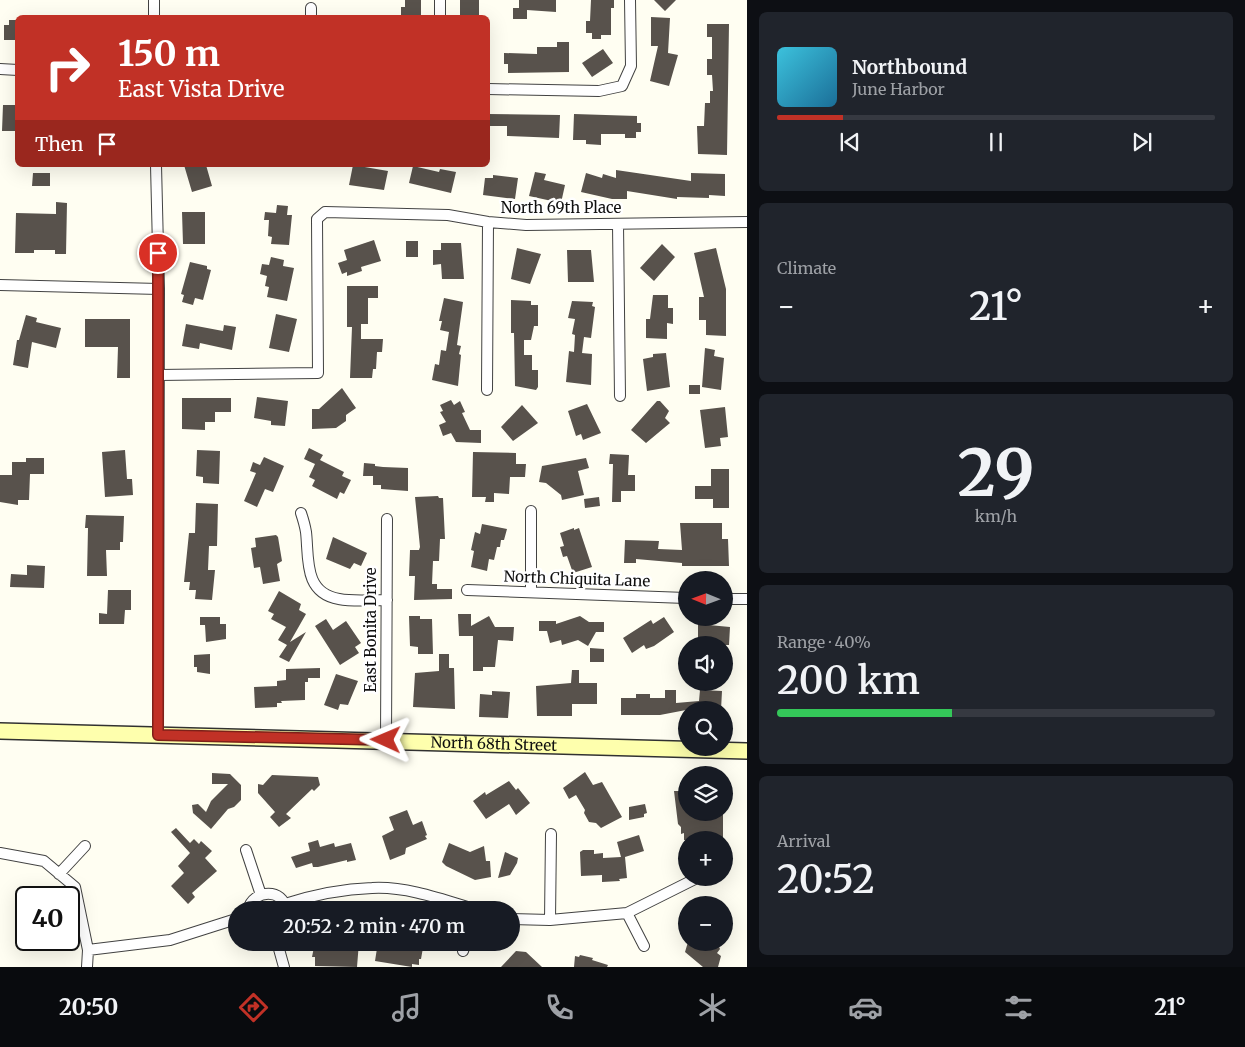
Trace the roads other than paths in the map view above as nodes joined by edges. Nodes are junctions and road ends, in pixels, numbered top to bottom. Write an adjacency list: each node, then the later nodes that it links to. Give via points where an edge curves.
1 (154, 0): 4 (street)
2 (440, 0): 5 (street)
3 (630, 0): 8 (street, via 631,66 622,86 599,91)
4 (154, 15)
5 (440, 15)
6 (0, 69): 7 (street)
7 (15, 70)
8 (490, 89)
9 (156, 167): 14 (street)
10 (488, 222): 12 (street, North 69th Place); 15 (street, North 69th Place, via 448,215 324,212 317,218 318,373); 16 (street)
11 (747, 222): 12 (street, North 69th Place)
12 (618, 224): 17 (street)
13 (0, 285): 14 (street)
14 (159, 288): 15 (street)
15 (159, 375): 28 (street)
16 (487, 390)
17 (620, 396)
18 (531, 511): 22 (street)
19 (301, 513): 26 (street, via 310,575 325,594 340,600)
20 (387, 519): 26 (street, East Bonita Drive)
21 (467, 590): 22 (street, North Chiquita Lane)
22 (531, 591): 23 (street, North Chiquita Lane)
23 (678, 598)
24 (733, 599): 25 (street)
25 (747, 599)
26 (386, 600): 29 (street, East Bonita Drive)
27 (0, 731): 28 (street, North 68th Street)
28 (158, 735): 29 (street, North 68th Street)
29 (386, 740): 30 (street, North 68th Street)
30 (747, 750)
31 (551, 834): 44 (street)
32 (85, 846): 35 (street)
33 (246, 850): 37 (street)
34 (0, 854): 35 (street, via 44,860)
35 (59, 874): 47 (street, via 75,887)
36 (681, 886): 42 (street)
37 (261, 894): 38 (street); 39 (street, via 273,894)
38 (253, 901)
39 (279, 901)
40 (300, 901): 41 (street, via 312,896 373,887)
41 (447, 901)
42 (627, 912): 44 (street); 46 (street)
43 (520, 919): 44 (street)
44 (550, 920)
45 (228, 922): 47 (street, via 170,940)
46 (644, 946)
47 (88, 950): 49 (street)
48 (280, 951): 50 (street)
49 (87, 967)
50 (284, 967)

